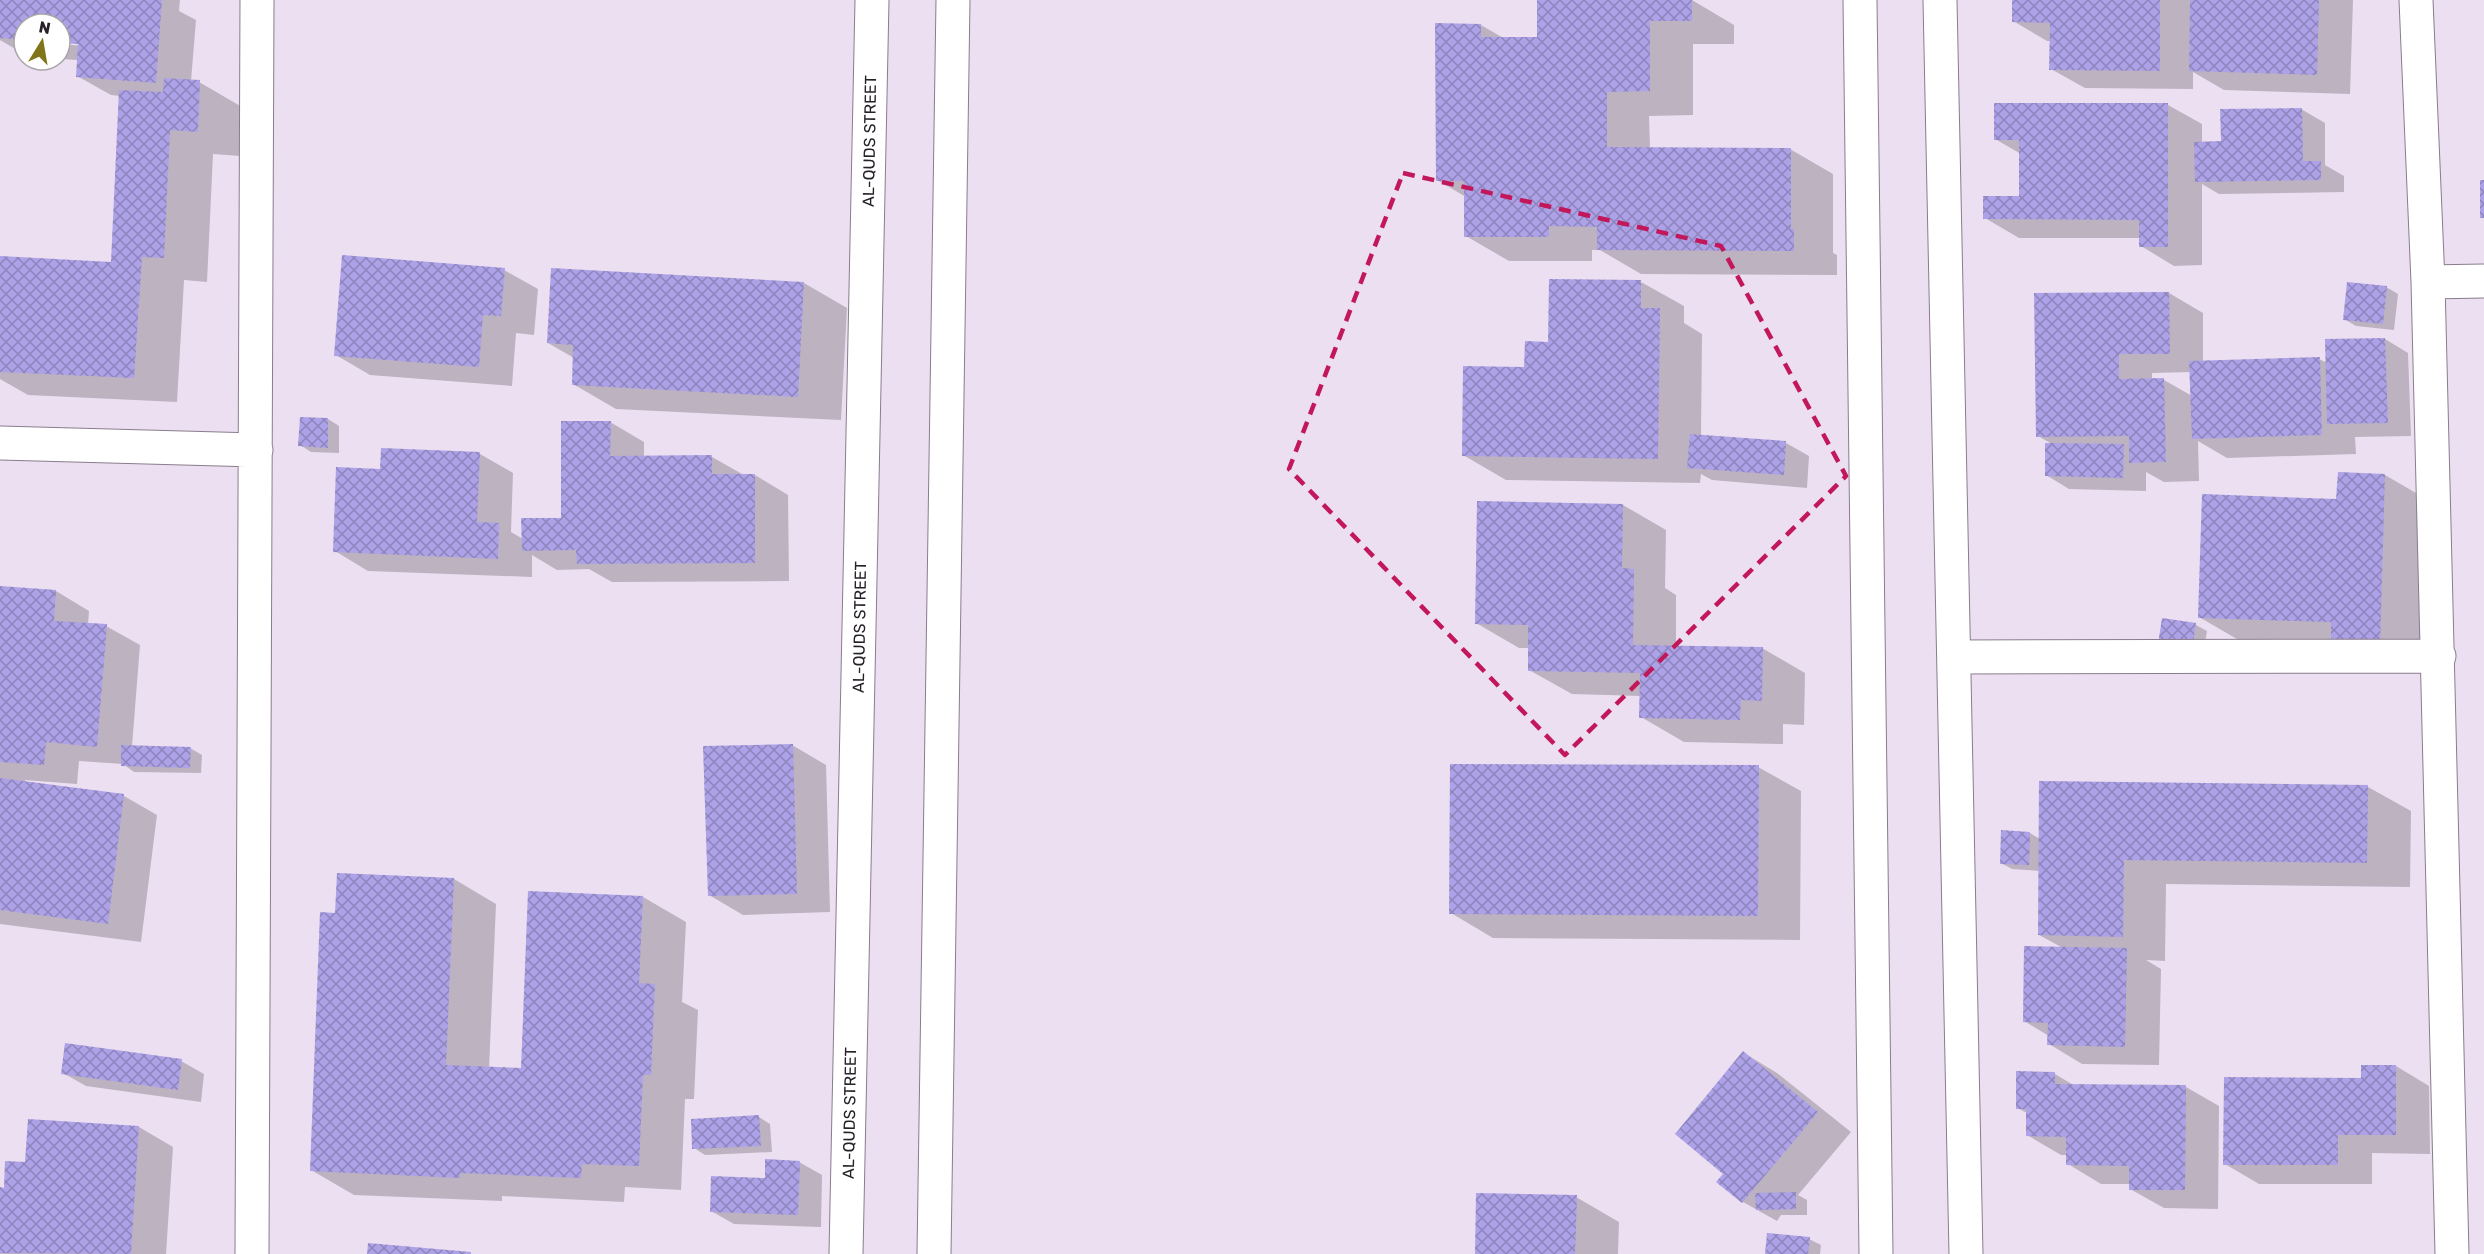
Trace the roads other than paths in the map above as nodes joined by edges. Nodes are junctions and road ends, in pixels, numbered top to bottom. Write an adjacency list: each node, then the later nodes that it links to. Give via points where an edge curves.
1 (257, 0): 10 (street)
2 (872, 0): 14 (street, AL-QUDS STREET)
3 (953, 0): 15 (street)
4 (1860, 0): 16 (street)
5 (1940, 0): 12 (street)
6 (2416, 0): 8 (street)
7 (2484, 280): 8 (street)
8 (2428, 282): 11 (street)
9 (0, 443): 10 (street)
10 (256, 450): 13 (street)
11 (2439, 656): 12 (street); 18 (street)
12 (1954, 657): 17 (street)
13 (252, 1254)
14 (846, 1254)
15 (934, 1254)
16 (1876, 1254)
17 (1966, 1254)
18 (2452, 1254)

